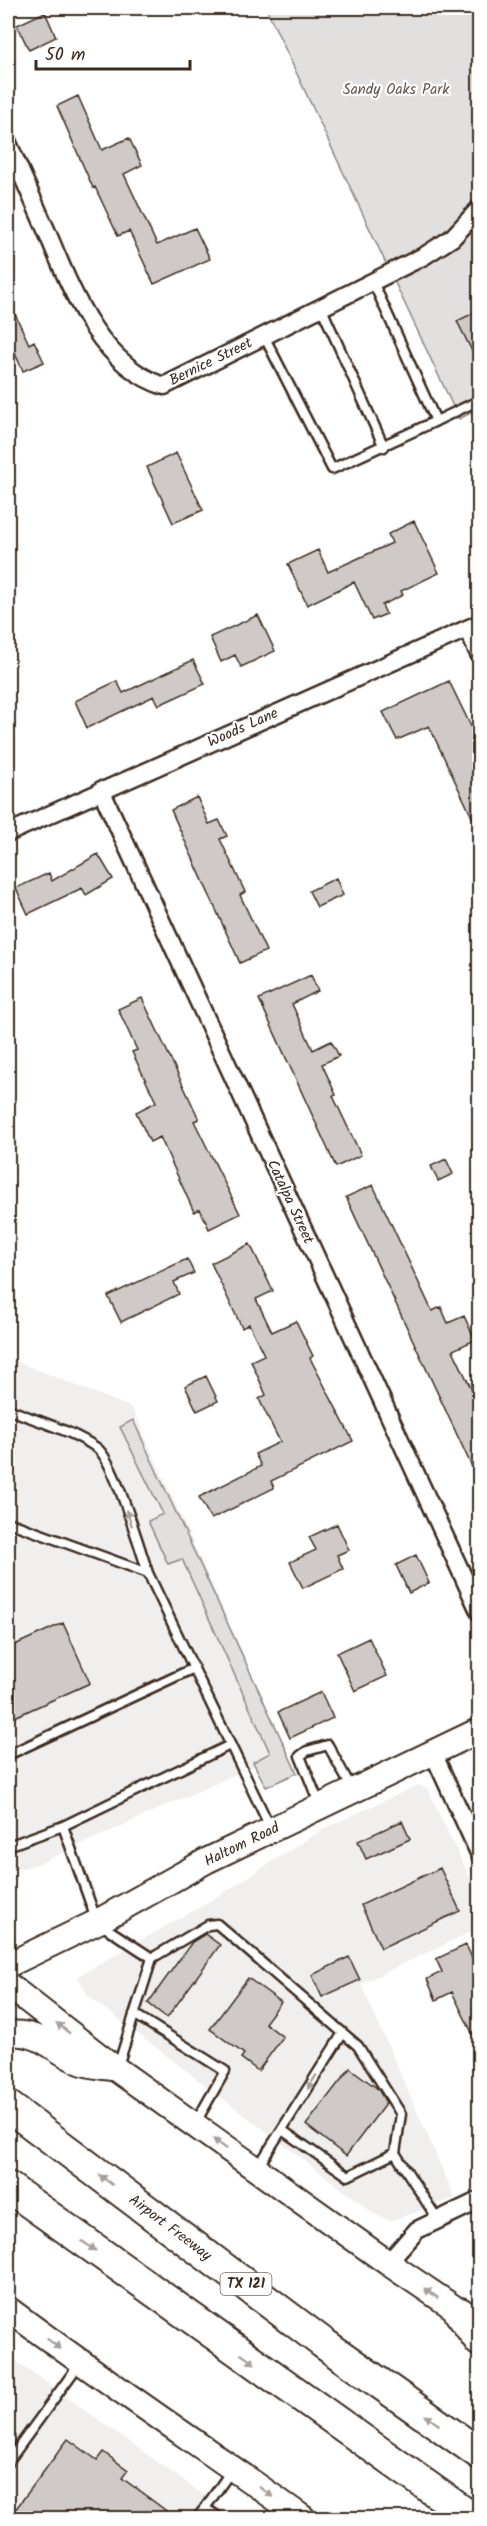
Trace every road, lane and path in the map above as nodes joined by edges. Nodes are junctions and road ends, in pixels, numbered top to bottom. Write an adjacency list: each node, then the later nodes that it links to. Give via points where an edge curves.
1 (8, 143): 5 (street, Bernice Street, via 74,294 99,336 148,381 164,386)
2 (480, 208): 3 (street, Bernice Street, via 452,238)
3 (373, 282): 4 (street, Bernice Street); 7 (lane)
4 (321, 307): 5 (street, Bernice Street); 8 (lane)
5 (264, 336): 8 (lane, via 332,469)
6 (480, 400): 7 (lane)
7 (436, 421): 8 (lane)
8 (384, 447)
9 (473, 626): 10 (street); 11 (street, Woods Lane)
10 (480, 656)
11 (101, 790): 12 (street, Woods Lane); 16 (street, Catalpa Street)
12 (8, 833)
13 (8, 1409): 15 (lane, one-way to 13, via 112,1470 99,1449)
14 (8, 1522): 15 (lane)
15 (148, 1573): 17 (lane)
16 (480, 1613)
17 (194, 1668): 19 (lane); 21 (lane)
18 (480, 1730): 20 (main road, Haltom Road)
19 (231, 1745): 24 (lane); 25 (lane)
20 (434, 1753): 22 (main road, Haltom Road); 27 (street)
21 (8, 1755)
22 (353, 1791): 23 (main road, Haltom Road); 23 (lane, via 328,1745 304,1752 300,1756)
23 (321, 1806): 25 (main road, Haltom Road)
24 (63, 1826): 26 (lane); 28 (lane)
25 (271, 1830): 28 (main road, Haltom Road)
26 (8, 1846)
27 (480, 1855)
28 (97, 1922): 29 (lane); 30 (main road, Haltom Road)
29 (152, 1958): 32 (lane); 33 (lane, via 208,1925 217,1924)
30 (8, 1965)
31 (8, 1985): 35 (main road, one-way to 31)
32 (134, 2014): 35 (lane); 37 (lane, via 225,2071)
33 (343, 2033): 38 (lane, one-way to 38); 39 (lane, via 358,2046 401,2114)
34 (8, 2034): 35 (main road, via 32,2035 79,2062)
35 (116, 2069): 37 (main road)
36 (11, 2108): 49 (highway, Airport Freeway / TX 121, one-way to 36, via 323,2343)
37 (194, 2125): 40 (main road, one-way to 37)
38 (282, 2130): 39 (lane, via 348,2176); 40 (lane)
39 (395, 2153): 43 (lane)
40 (256, 2170): 44 (main road)
41 (8, 2187): 56 (highway, one-way to 56)
42 (480, 2200): 43 (street)
43 (438, 2220): 44 (street, via 417,2230)
44 (388, 2263): 46 (main road, one-way to 44)
45 (8, 2309): 48 (main road, one-way to 48)
46 (470, 2319): 47 (highway)
47 (480, 2341)
48 (80, 2363): 50 (lane); 51 (main road)
49 (480, 2454)
50 (8, 2462)
51 (233, 2468): 52 (lane); 55 (main road, one-way to 55)
52 (205, 2508): 53 (lane); 54 (lane)
53 (197, 2518)
54 (220, 2518)
55 (303, 2518)
56 (472, 2518)

